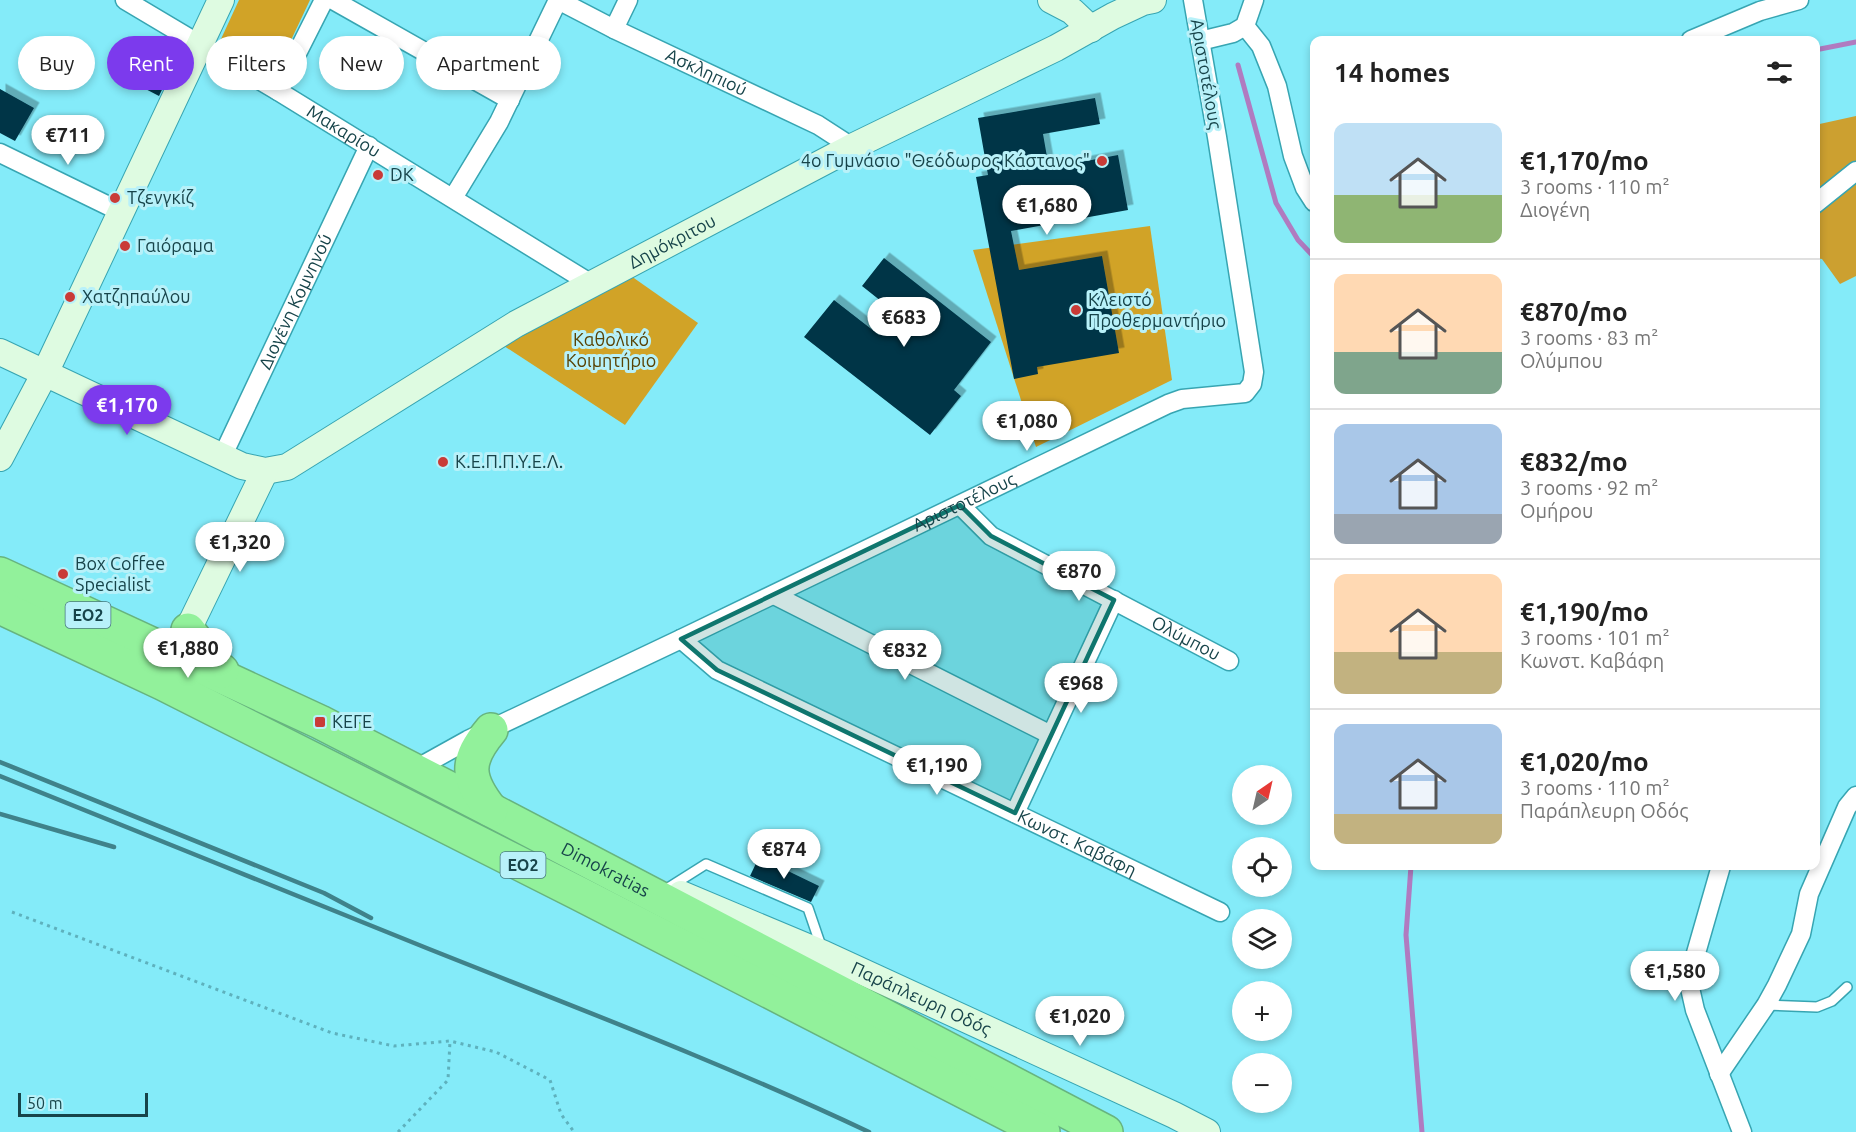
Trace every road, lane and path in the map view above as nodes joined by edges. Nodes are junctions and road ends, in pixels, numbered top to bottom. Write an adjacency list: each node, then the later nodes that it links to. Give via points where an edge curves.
1 (125, 0): 17 (street, Μακαρίου)
2 (221, 0): 17 (street)
3 (324, 0): 18 (street)
4 (333, 0): 19 (street)
5 (558, 0): 13 (street, Ασκληπιού); 19 (street)
6 (628, 0): 13 (street)
7 (1051, 0): 14 (street, via 1072,11)
8 (1193, 0): 16 (street, Αριστοτέλους)
9 (1254, 0): 12 (street)
10 (1799, 0): 15 (street, via 1760,10)
11 (1147, 1): 14 (street, Δημόκριτου)
12 (1245, 26): 16 (street); 24 (street, via 1261,46 1269,66 1293,156)
13 (614, 29): 21 (street, Ασκληπιού, via 818,124)
14 (1091, 29): 21 (street, Δημόκριτου)
15 (1700, 36)
16 (1200, 41): 34 (street, Αριστοτέλους, via 1254,372 1252,384 1245,393 1168,404)
17 (200, 46): 18 (street, Μακαρίου); 27 (street)
18 (278, 91): 20 (street, Μακαρίου)
19 (510, 100): 25 (street)
20 (369, 146): 25 (street, Μακαρίου); 31 (street, Διογένη Κομνηνού)
21 (852, 147): 28 (street, Δημόκριτου)
22 (0, 153): 27 (street)
23 (1856, 171): 26 (street)
24 (1310, 196)
25 (453, 198): 28 (street, Μακαρίου)
26 (1820, 200)
27 (121, 212): 30 (street)
28 (592, 285): 33 (street, Δημόκριτου, via 497,335 294,464)
29 (0, 352): 30 (street)
30 (45, 373): 31 (street); 32 (street)
31 (222, 457): 33 (street)
32 (0, 458)
33 (266, 471): 40 (street)
34 (960, 505): 36 (street, Αριστοτέλους); 37 (street, Ολύμπου, via 991,536)
35 (0, 574): 40 (highway, Dimokratias / ΕΟ2)
36 (774, 594): 39 (street, Αριστοτέλους); 43 (street)
37 (1114, 600): 41 (street, Ολύμπου); 43 (street)
38 (0, 607): 40 (highway, Dimokratias / ΕΟ2)
39 (681, 639): 42 (street, Αριστοτέλους); 47 (street, Κωνστ. Καβάφη, via 717,670)
40 (175, 656): 44 (highway, Dimokratias / ΕΟ2, via 214,664 232,681); 62 (highway, Dimokratias / ΕΟ2, via 578,892)
41 (1229, 661)
42 (491, 730): 44 (street, Αριστοτέλους); 46 (highway, via 475,752 471,769 476,787)
43 (1051, 735): 47 (street)
44 (414, 770): 46 (highway, Dimokratias / ΕΟ2)
45 (1856, 796): 49 (street, via 1847,807)
46 (491, 810): 48 (highway, Dimokratias / ΕΟ2)
47 (1015, 813): 54 (street, Κωνστ. Καβάφη)
48 (594, 863): 52 (highway); 63 (highway, Dimokratias / ΕΟ2)
49 (1820, 869)
50 (1720, 870): 59 (street, via 1690,988)
51 (1819, 870): 57 (street, via 1809,894 1801,934)
52 (667, 889): 55 (street, Παράπλευρη Οδός); 55 (lane, via 706,864 808,908)
53 (12, 912): 58 (path, via 332,1033 394,1046)
54 (1220, 912)
55 (824, 954): 64 (street, Παράπλευρη Οδός)
56 (1847, 987): 57 (lane, via 1832,1001 1817,1007)
57 (1766, 1005): 59 (street)
58 (450, 1041): 60 (path, via 448,1080); 61 (path, via 496,1052 550,1080 561,1114)
59 (1719, 1074): 65 (street)
60 (398, 1132)
61 (574, 1132)
62 (1043, 1132)
63 (1106, 1132)
64 (1207, 1132)
65 (1742, 1132)

